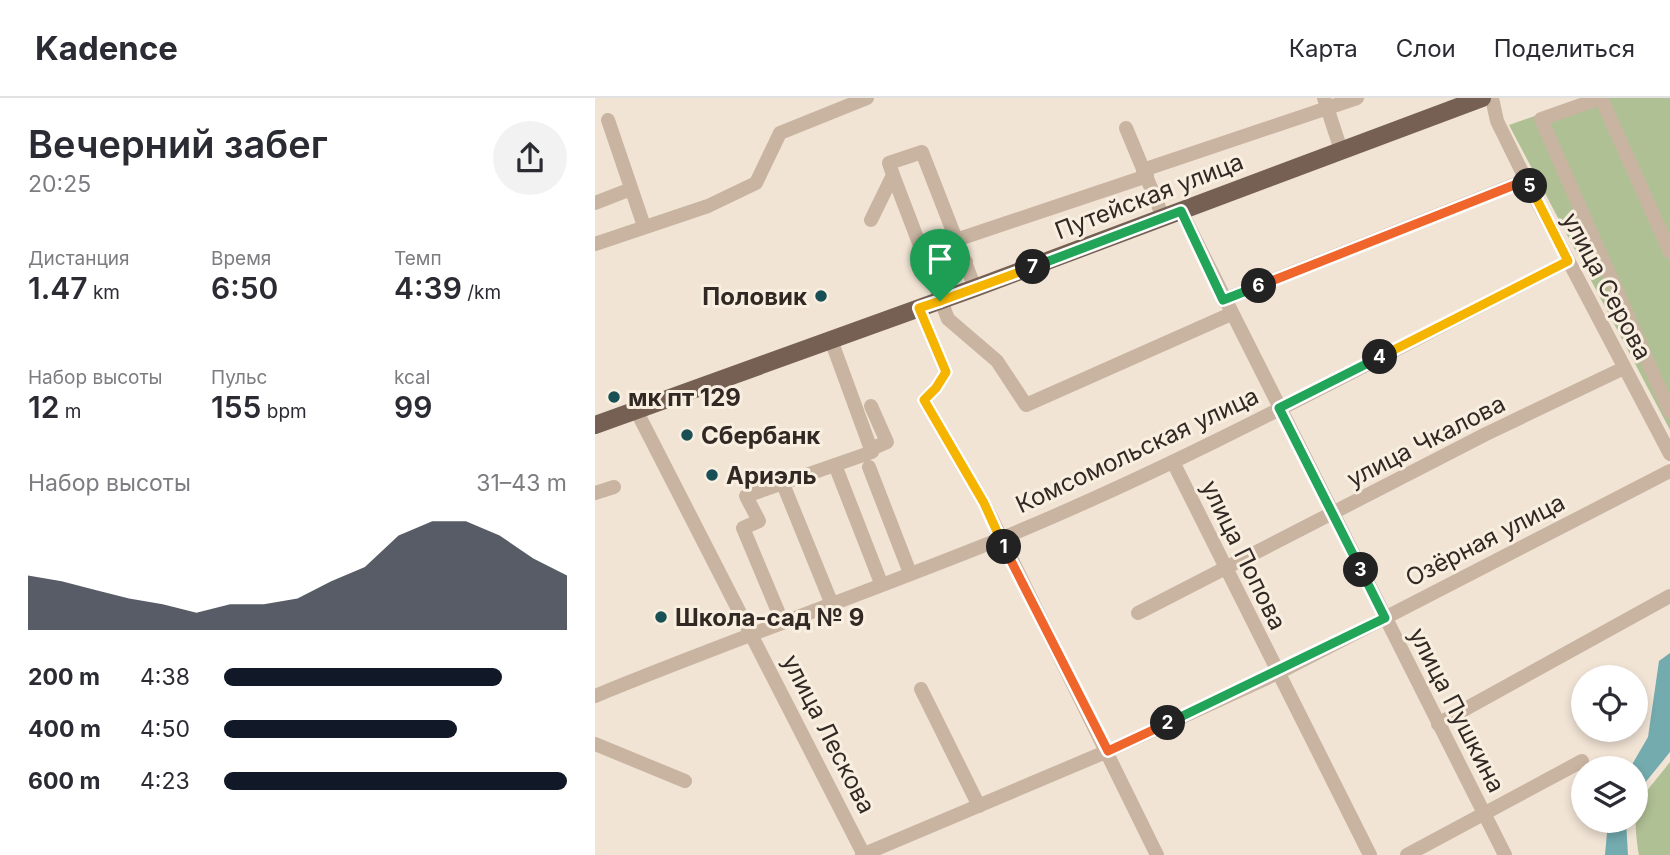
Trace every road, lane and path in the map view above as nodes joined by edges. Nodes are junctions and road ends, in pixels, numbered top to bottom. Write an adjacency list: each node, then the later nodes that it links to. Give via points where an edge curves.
1 (867, 98): 17 (street, via 780,133 756,183 708,206)
2 (1357, 98): 5 (street)
3 (1482, 98): 8 (main road, Путейская улица)
4 (1492, 98): 11 (street, улица Серова, via 1497,121)
5 (1326, 103): 8 (street); 9 (street)
6 (608, 120): 12 (street)
7 (1126, 128): 9 (street)
8 (1341, 149): 14 (main road, Путейская улица)
9 (1145, 173): 15 (street); 18 (street)
10 (893, 175): 16 (street); 18 (street, via 889,163 922,152); 23 (street)
11 (1527, 180): 21 (street, улица Серова); 25 (street)
12 (631, 189): 13 (street); 17 (street)
13 (595, 203)
14 (1181, 211): 15 (main road, Путейская улица); 25 (street, улица Пушкина)
15 (1163, 218): 24 (main road, Путейская улица)
16 (871, 220)
17 (644, 226): 19 (street)
18 (956, 240): 22 (street)
19 (595, 244)
20 (1670, 252): 34 (street, via 1601,98 1541,120)
21 (1568, 261): 30 (street, улица Серова); 32 (street, Комсомольская улица)
22 (966, 262): 23 (street); 24 (street)
23 (930, 275): 26 (street)
24 (975, 288): 26 (main road, Путейская улица)
25 (1223, 300): 28 (street, улица Пушкина)
26 (940, 301): 27 (main road, Путейская улица); 28 (street, via 947,319 997,361 1026,405)
27 (919, 308): 29 (main road, Путейская улица); 46 (street, via 946,372 924,400)
28 (1231, 314): 32 (street, улица Пушкина)
29 (831, 340): 33 (main road, Путейская улица); 36 (street)
30 (1624, 368): 37 (street, улица Серова); 45 (street, улица Чкалова)
31 (871, 406): 36 (street, via 887,442)
32 (1279, 408): 38 (street, Комсомольская улица); 45 (street, улица Пушкина)
33 (636, 410): 35 (main road, Путейская улица); 55 (street, улица Лескова)
34 (1670, 412)
35 (595, 425)
36 (871, 449): 39 (street)
37 (1670, 454)
38 (1173, 462): 46 (street, Комсомольская улица); 47 (street, улица Попова)
39 (835, 465): 42 (street); 49 (street)
40 (869, 467): 48 (street)
41 (1670, 471): 53 (street, Озёрная улица)
42 (783, 484): 51 (street); 54 (street, via 745,496 759,521 743,528)
43 (614, 487): 44 (street)
44 (595, 493)
45 (1333, 514): 47 (street, улица Чкалова); 53 (street, улица Пушкина)
46 (1000, 539): 48 (street, Комсомольская улица); 61 (street)
47 (1226, 569): 52 (street, улица Чкалова); 56 (street, улица Попова)
48 (909, 573): 49 (street, Комсомольская улица)
49 (881, 583): 51 (street, Комсомольская улица)
50 (1670, 596): 59 (street)
51 (831, 602): 54 (street, Комсомольская улица)
52 (1138, 613)
53 (1385, 618): 56 (street, Озёрная улица); 59 (street, улица Пушкина)
54 (782, 621): 55 (street, Комсомольская улица)
55 (752, 632): 58 (street, Комсомольская улица); 66 (street, улица Лескова)
56 (1277, 673): 61 (street, Озёрная улица); 68 (street, улица Попова)
57 (921, 689): 64 (street)
58 (595, 696)
59 (1438, 724): 65 (street, улица Пушкина)
60 (595, 744): 63 (street)
61 (1108, 751): 64 (street, Озёрная улица); 67 (street)
62 (1571, 767): 65 (street)
63 (685, 781)
64 (979, 806): 66 (street, Озёрная улица)
65 (1483, 812): 69 (street); 70 (street, улица Пушкина)
66 (863, 855)
67 (1157, 855)
68 (1370, 855)
69 (1407, 855)
70 (1505, 855)

